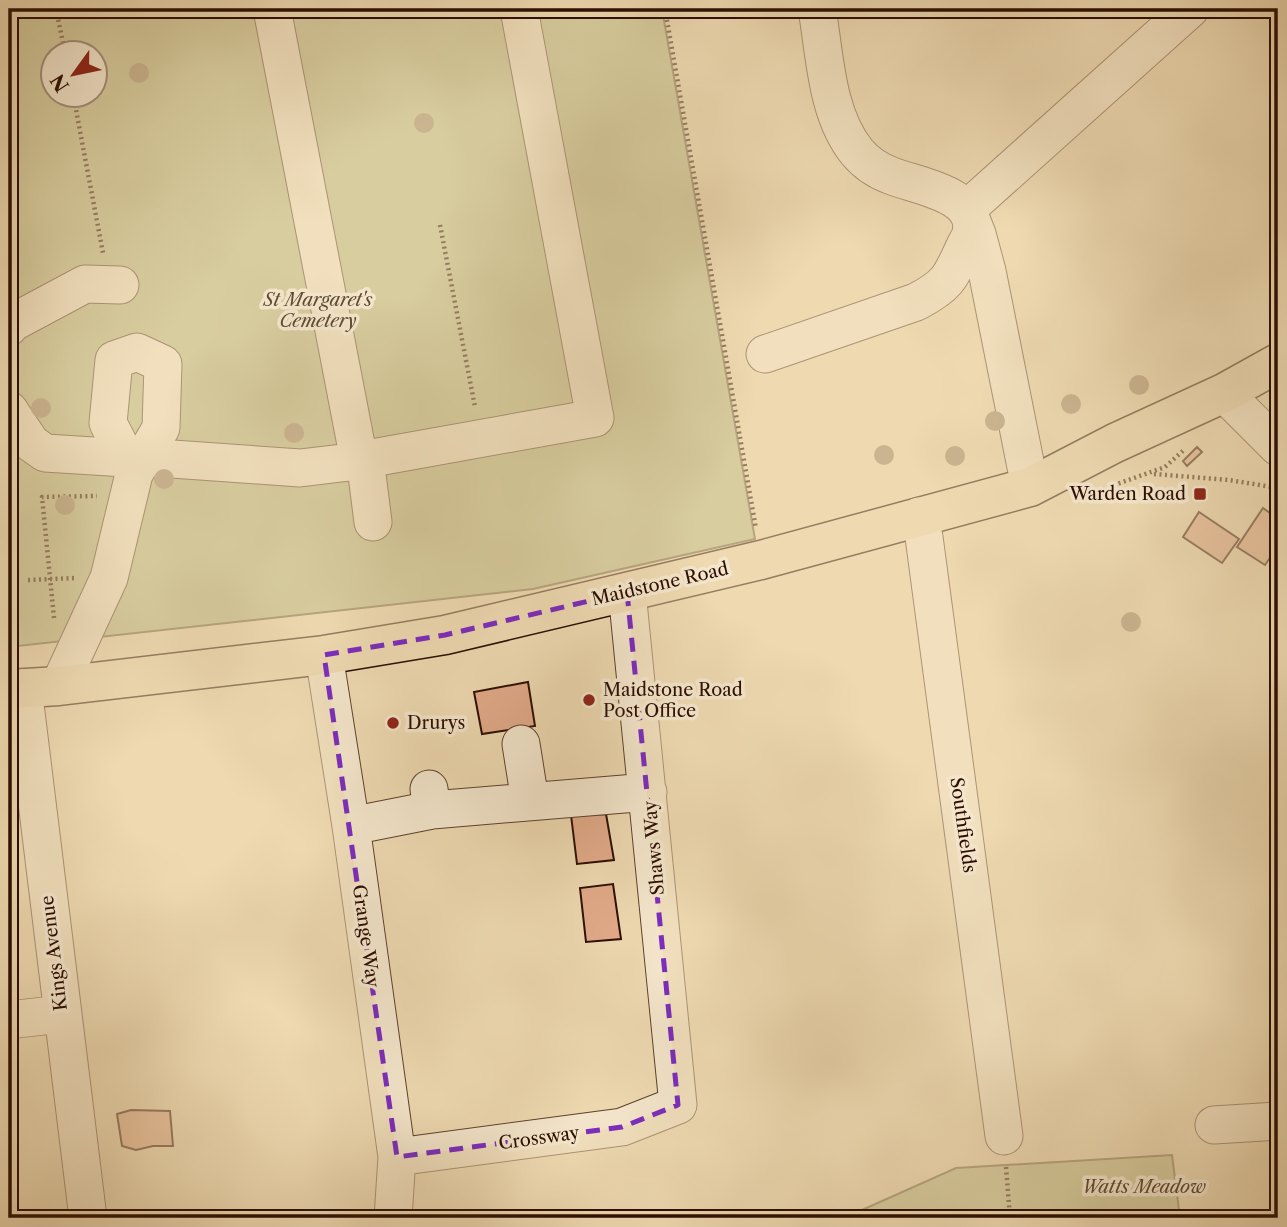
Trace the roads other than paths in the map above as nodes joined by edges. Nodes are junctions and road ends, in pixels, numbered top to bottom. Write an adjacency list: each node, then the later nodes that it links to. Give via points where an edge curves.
1 (272, 9): 13 (street)
2 (519, 9): 13 (street, via 595,418)
3 (817, 9): 5 (street, via 834,104 856,152 876,169 945,194)
4 (1190, 9): 5 (street)
5 (967, 209): 8 (street, via 971,232 951,278 936,291); 15 (street, via 987,271)
6 (114, 285): 7 (street, via 85,284)
7 (9, 327)
8 (765, 354)
9 (1275, 374): 10 (main road, Maidstone Road)
10 (1224, 393): 12 (street); 15 (main road, Maidstone Road)
11 (9, 410): 14 (street, via 31,443 44,453)
12 (1278, 447)
13 (362, 460): 14 (street, via 300,468); 17 (street)
14 (134, 471): 20 (street, via 109,578)
15 (1030, 487): 16 (main road, Maidstone Road)
16 (919, 516): 18 (main road, Maidstone Road, via 761,561); 30 (street, Southfields)
17 (373, 522)
18 (627, 592): 19 (main road, Maidstone Road, via 445,635); 22 (street, Shaws Way)
19 (324, 655): 20 (main road, Maidstone Road); 24 (street, Grange Way)
20 (41, 681): 25 (street, Kings Avenue)
21 (521, 744): 23 (street)
22 (648, 792): 23 (street); 27 (street, Shaws Way)
23 (530, 801): 24 (street, via 430,799)
24 (351, 827): 31 (street, Grange Way)
25 (61, 1014): 26 (street); 32 (street, Kings Avenue)
26 (9, 1020)
27 (678, 1105): 31 (street, Crossway, via 622,1127)
28 (1278, 1121): 29 (street)
29 (1214, 1125)
30 (1004, 1136)
31 (397, 1157): 33 (street, Grange Way)
32 (88, 1218)
33 (393, 1218)

